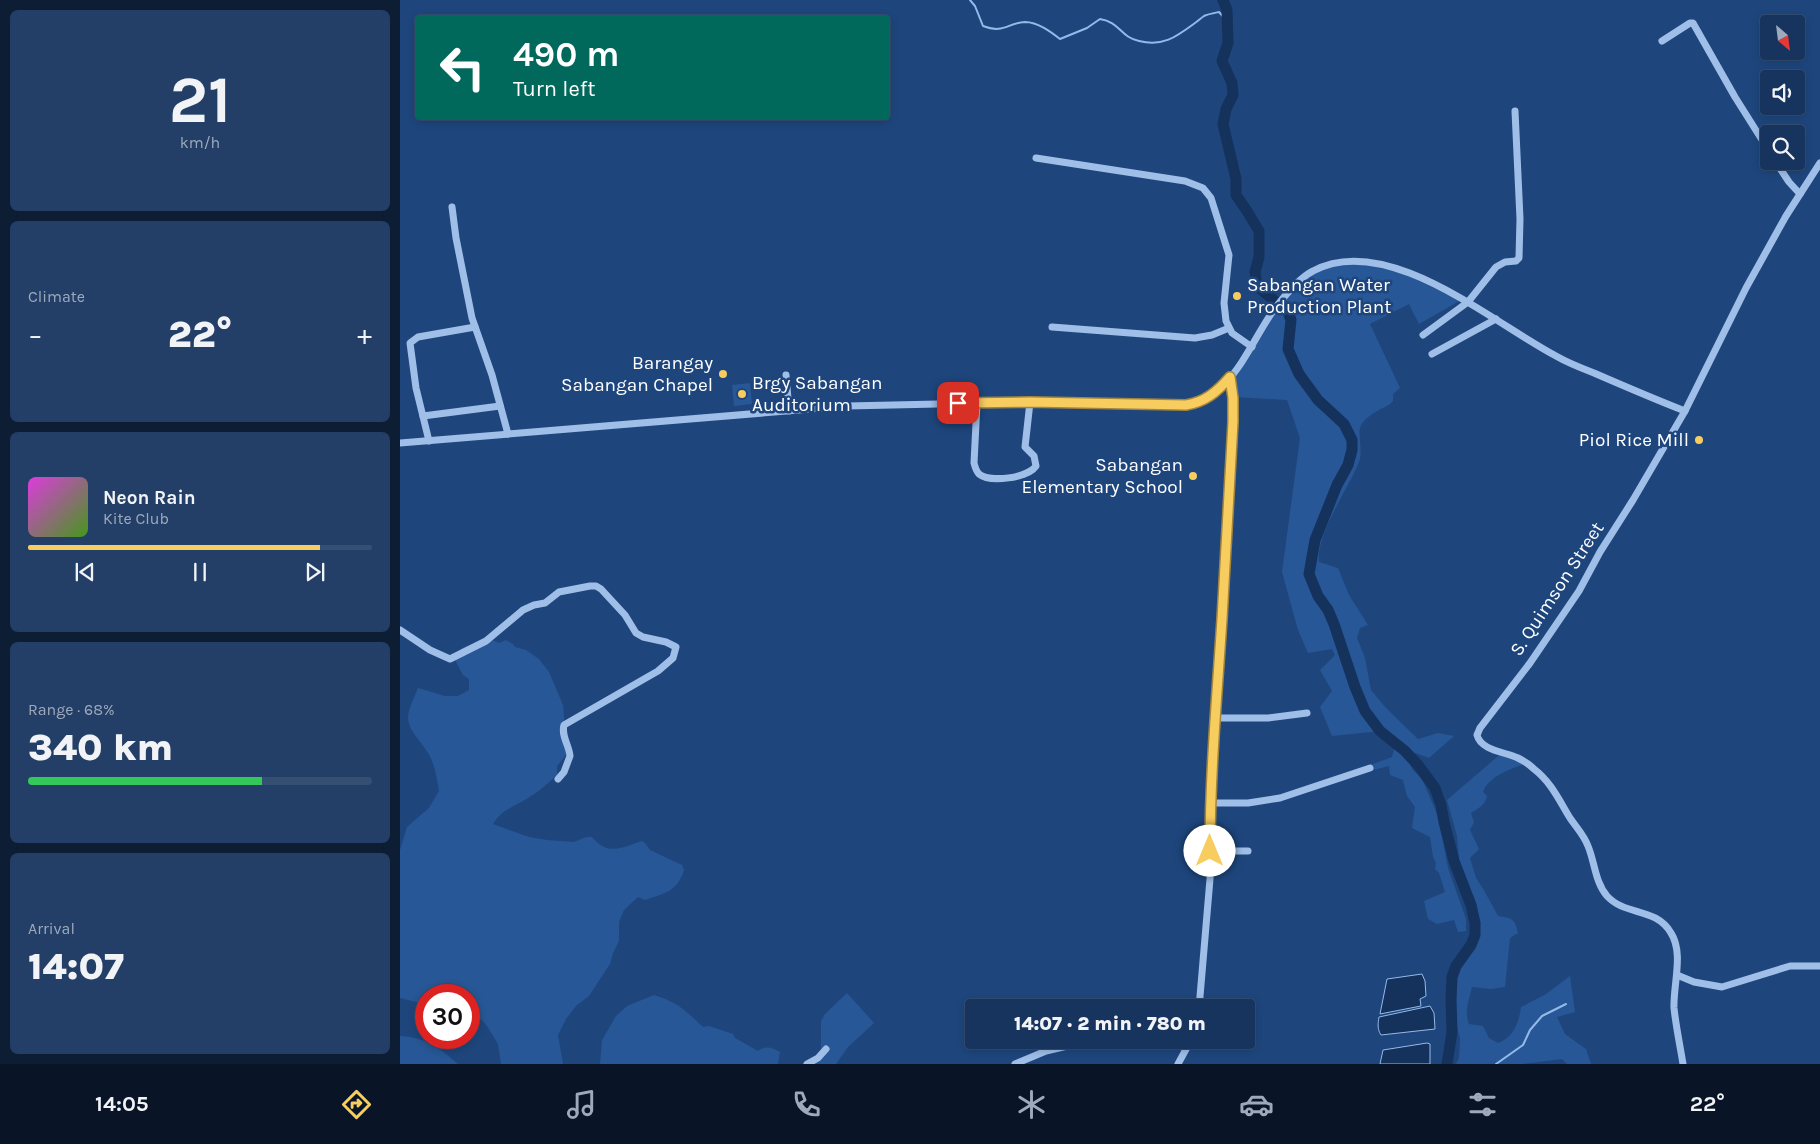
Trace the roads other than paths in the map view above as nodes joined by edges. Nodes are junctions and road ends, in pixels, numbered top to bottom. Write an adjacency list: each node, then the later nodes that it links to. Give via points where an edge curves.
1 (1662, 41): 3 (street, via 1693,23)
2 (1515, 111): 9 (street, via 1519,258 1496,267)
3 (1760, 138)
4 (1036, 158): 13 (street, via 1185,181 1203,188 1213,203 1228,255 1224,303)
5 (1820, 163): 7 (street, S. Quimson Street)
6 (1781, 170): 7 (street)
7 (1800, 194): 23 (street, S. Quimson Street, via 1746,288)
8 (452, 207): 11 (street)
9 (1468, 302): 10 (street); 14 (street); 15 (street, via 1398,269 1358,261 1336,263 1311,272 1299,281 1274,310)
10 (1496, 319): 16 (street); 23 (street, via 1557,357)
11 (475, 327): 21 (street); 24 (street, via 418,337 410,343)
12 (1052, 327): 13 (street, via 1195,338)
13 (1229, 328): 15 (street)
14 (1423, 335)
15 (1252, 347): 18 (street)
16 (1432, 354)
17 (786, 375): 22 (street)
18 (1230, 377): 19 (street, via 1210,397 1186,405); 30 (street, via 1233,422)
19 (1030, 402): 20 (street); 20 (street, via 1025,447 1034,456 1036,466 1031,472 1016,478 978,474 974,463)
20 (977, 403): 22 (street, via 847,406)
21 (500, 406): 24 (street); 25 (street)
22 (788, 411): 25 (street)
23 (1685, 411): 37 (street, S. Quimson Street, via 1578,591 1477,735 1485,745 1533,767 1548,782 1586,840 1606,894 1630,910 1649,914 1671,932 1676,944)
24 (423, 416): 26 (street)
25 (508, 434): 26 (street)
26 (429, 441): 27 (street)
27 (400, 443)
28 (400, 630): 32 (street, via 430,650 450,658 486,641 523,610 545,603 558,592 596,586 625,615 636,633 676,647 673,658 658,671 564,725 570,756)
29 (1307, 713): 30 (street, via 1268,718)
30 (1214, 718): 33 (street)
31 (1370, 768): 33 (street, via 1280,798 1248,803)
32 (558, 779)
33 (1210, 803): 34 (street)
34 (1210, 851): 35 (street); 38 (street)
35 (1248, 851)
36 (1820, 966): 37 (street, via 1790,966 1722,987)
37 (1677, 975): 45 (street, via 1674,1008)
38 (1200, 999)
39 (826, 1049): 42 (street)
40 (1055, 1049): 43 (street)
41 (1186, 1049): 44 (street)
42 (807, 1064)
43 (1015, 1064)
44 (1178, 1064)
45 (1683, 1064)

